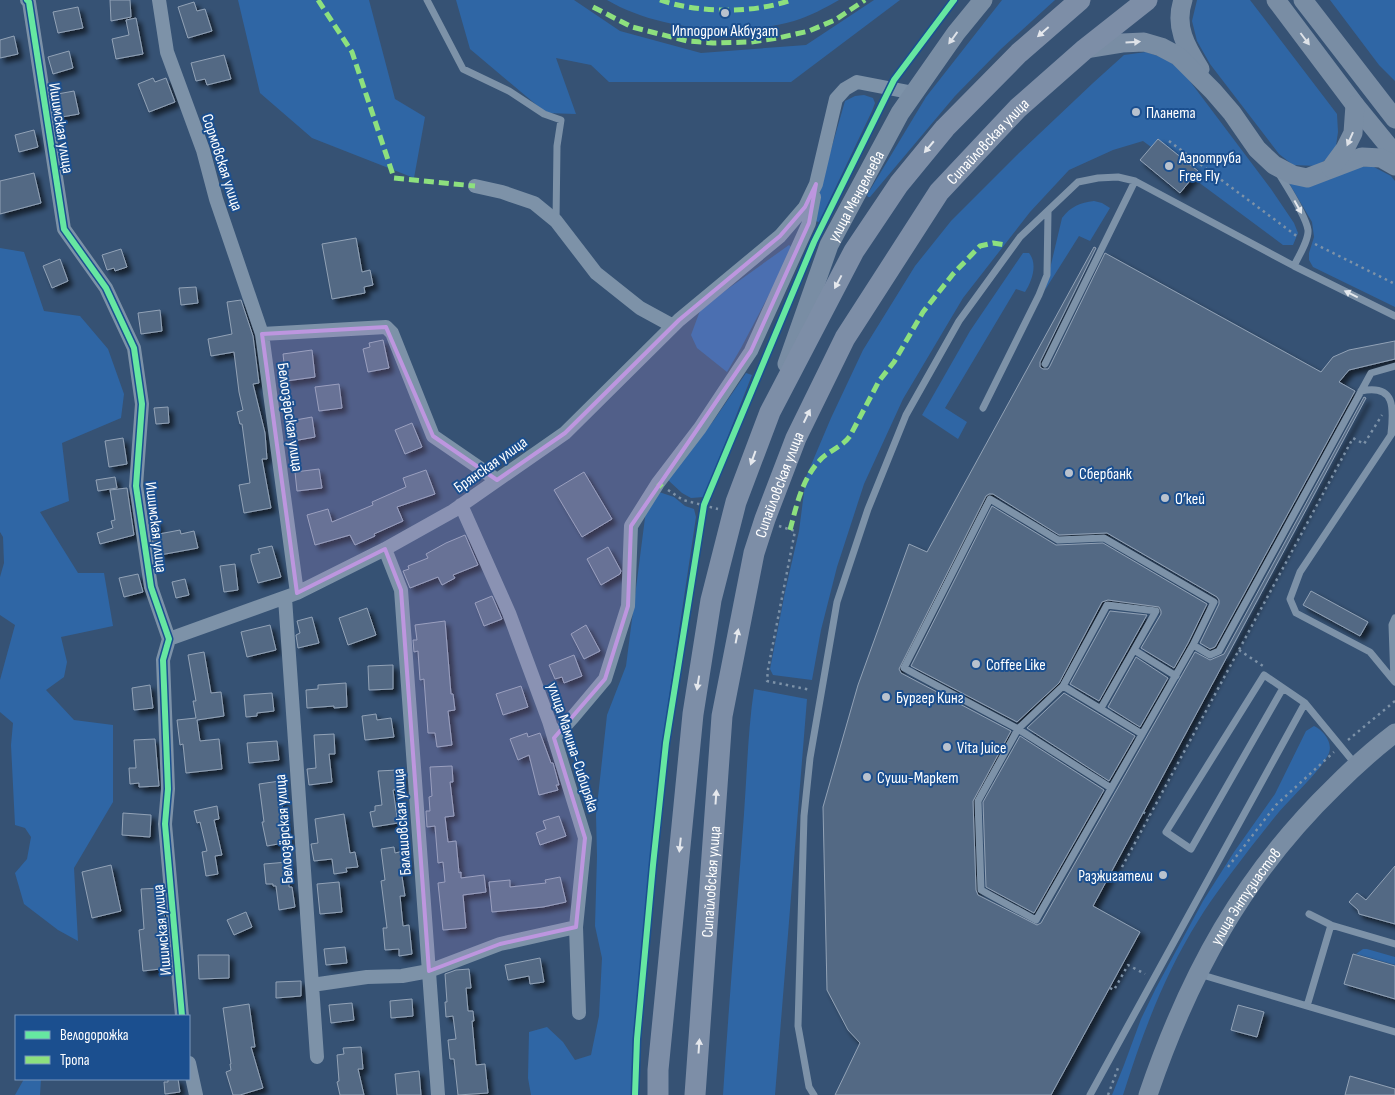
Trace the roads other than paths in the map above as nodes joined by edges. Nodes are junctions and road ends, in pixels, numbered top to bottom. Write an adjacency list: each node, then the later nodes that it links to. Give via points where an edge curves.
1 (27, 0): 41 (street, Ишимская улица, via 64,229 106,288 134,348 142,404 136,486 151,587)
2 (159, 0): 29 (street, Сормовская улица, via 167,52 203,150 216,199)
3 (427, 0): 25 (lane, via 463,69 509,91 544,114 561,120 557,146)
4 (983, 0): 13 (main road, улица Менделеева, one-way to 13)
5 (1080, 0): 34 (main road, Сипайловская улица, one-way to 34, via 999,73 945,128 899,184 854,251)
6 (1147, 0): 10 (main road, Сипайловская улица)
7 (1183, 0): 12 (main road, via 1180,26)
8 (1276, 0): 15 (main road, one-way to 15)
9 (1304, 0): 11 (main road)
10 (1085, 49): 12 (main road, one-way to 12, via 1144,42 1162,47 1178,56); 73 (main road, Сипайловская улица, one-way to 10, via 722,716 754,553 765,518 796,438 845,338 939,192 1018,108)
11 (1373, 90): 14 (main road); 16 (main road)
12 (1213, 91): 18 (main road)
13 (914, 93): 22 (street, via 857,82 845,89 836,99); 34 (main road, улица Менделеева, via 829,245)
14 (1395, 95)
15 (1355, 105): 17 (main road); 20 (main road, one-way to 20, via 1353,133)
16 (1395, 119)
17 (1395, 154)
18 (1274, 165): 20 (main road, via 1306,178); 26 (lane, one-way to 26, via 1302,213 1308,230)
19 (1395, 166): 20 (main road, via 1381,158 1362,157)
20 (1331, 168)
21 (1135, 181): 24 (lane, via 1118,177 1078,182); 26 (lane); 30 (lane)
22 (816, 184): 28 (street, Брянская улица, via 805,207 780,236); 53 (street, via 809,223 750,351 631,526 628,606 604,679)
23 (475, 186): 25 (street, via 534,203)
24 (1048, 212): 33 (lane, via 1047,275); 69 (lane, via 1020,237 959,321 906,415 868,509 837,602 810,758 804,816 798,1026)
25 (556, 222): 28 (street, via 596,273 640,308)
26 (1294, 266): 27 (lane, one-way to 26)
27 (1395, 316)
28 (674, 326): 36 (street, Брянская улица, via 564,433)
29 (262, 334): 36 (street, via 386,327 392,333 433,436); 39 (street, Белоозёрская улица)
30 (1045, 364)
31 (1395, 366): 32 (lane, via 1371,373)
32 (1361, 392): 35 (lane, via 1374,389 1384,392 1392,400); 42 (lane, via 1218,652 1210,655)
33 (983, 408)
34 (770, 412): 72 (main road, Сипайловская улица, one-way to 72, via 736,502 711,600 693,714)
35 (1393, 431): 45 (lane, via 1300,572 1290,599 1296,613 1370,652)
36 (497, 480): 37 (street, Брянская улица)
37 (461, 505): 38 (street, Брянская улица); 53 (street, улица Мамина-Сибиряка, via 509,613)
38 (385, 549): 39 (street, Брянская улица); 60 (street, Балашовская улица, via 401,590)
39 (291, 596): 41 (street, Брянская улица); 62 (street, Белоозёрская улица)
40 (1394, 623): 45 (lane)
41 (169, 639): 65 (street, Ишимская улица, via 163,660 168,789 166,824)
42 (1193, 645): 44 (lane); 50 (lane, via 1214,602 1104,538 1058,540 990,499 904,668)
43 (1134, 650): 44 (lane); 46 (lane, via 1156,611 1107,605); 49 (lane)
44 (1176, 676): 52 (lane)
45 (1394, 682)
46 (1063, 686): 49 (lane); 50 (lane)
47 (1283, 688): 47 (lane, via 1264,676 1166,832 1191,849); 48 (lane)
48 (1304, 703): 54 (lane); 76 (lane)
49 (1101, 708): 52 (lane)
50 (1018, 728): 55 (lane); 55 (lane, via 978,801 980,890 1036,920)
51 (1395, 733): 54 (main road, улица Энтузиастов)
52 (1142, 734): 55 (lane)
53 (554, 738): 58 (street, улица Мамина-Сибиряка, via 584,838)
54 (1356, 765): 61 (main road, улица Энтузиастов, via 1314,806 1268,859 1230,914)
55 (1111, 788)
56 (1309, 914): 57 (lane)
57 (1331, 925): 59 (lane); 63 (lane)
58 (576, 927): 60 (street, via 500,944); 64 (street, улица Мамина-Сибиряка)
59 (1395, 944)
60 (429, 971): 62 (street); 71 (street, Балашовская улица)
61 (1197, 974): 63 (lane); 77 (main road, улица Энтузиастов, via 1177,1015)
62 (312, 986): 67 (street, Белоозёрская улица)
63 (1307, 1006): 66 (lane)
64 (579, 1013)
65 (182, 1015)
66 (1395, 1032)
67 (317, 1057)
68 (190, 1068): 70 (street)
69 (808, 1087): 74 (lane); 75 (lane)
70 (196, 1095)
71 (438, 1095)
72 (658, 1095)
73 (695, 1095)
74 (805, 1095)
75 (814, 1095)
76 (1090, 1095)
77 (1148, 1095)

